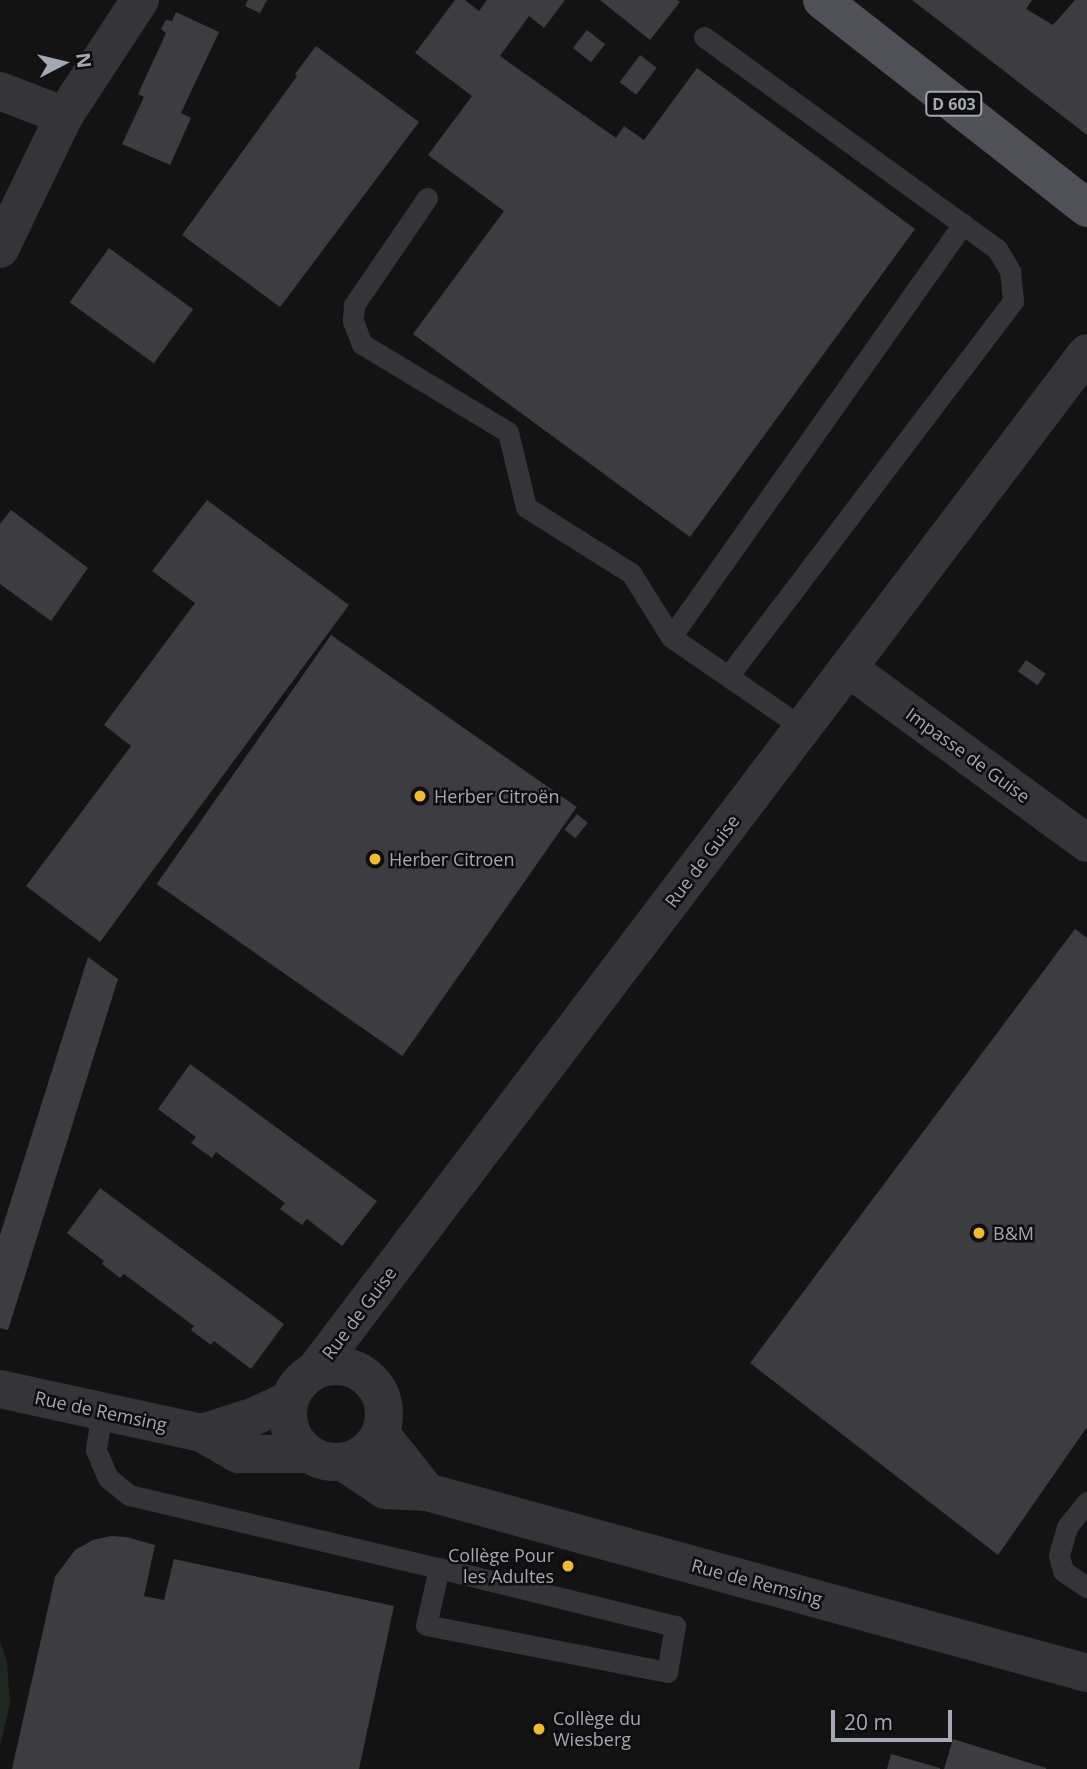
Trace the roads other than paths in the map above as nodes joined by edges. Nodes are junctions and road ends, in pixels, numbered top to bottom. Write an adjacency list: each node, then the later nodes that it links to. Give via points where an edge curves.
1 (140, 0): 5 (street)
2 (822, 0): 7 (main road, D 603)
3 (704, 37): 8 (lane)
4 (0, 91): 5 (street)
5 (64, 116): 9 (street)
6 (427, 198): 11 (lane, via 354,305 353,321 362,344 508,432 526,507 631,573)
7 (1087, 208)
8 (963, 224): 11 (lane); 13 (lane, via 997,249 1010,271 1013,302)
9 (0, 249)
10 (1087, 353): 12 (street, Rue de Guise)
11 (671, 637): 13 (lane)
12 (848, 668): 14 (street, Rue de Guise); 15 (street, Impasse de Guise)
13 (728, 676): 14 (lane)
14 (803, 728): 16 (street, Rue de Guise)
15 (1087, 843)
16 (316, 1370): 18 (street, via 302,1379); 21 (street, via 355,1369 373,1383 383,1401)
17 (0, 1389): 19 (street, Rue de Remsing)
18 (289, 1401): 20 (street, Rue de Remsing); 22 (street, via 289,1429 297,1444)
19 (102, 1411): 20 (street, Rue de Remsing); 25 (lane, via 96,1450 108,1478 129,1495)
20 (202, 1433): 22 (street, Rue de Remsing, via 238,1454)
21 (381, 1434): 22 (street, via 359,1457); 23 (street)
22 (326, 1458): 23 (street, Rue de Remsing, via 385,1490)
23 (426, 1492): 27 (street, Rue de Remsing)
24 (1087, 1502): 26 (lane, via 1067,1527 1059,1555 1063,1571)
25 (439, 1568): 25 (lane, via 426,1625 667,1672 675,1626)
26 (1087, 1587)
27 (1087, 1673)

